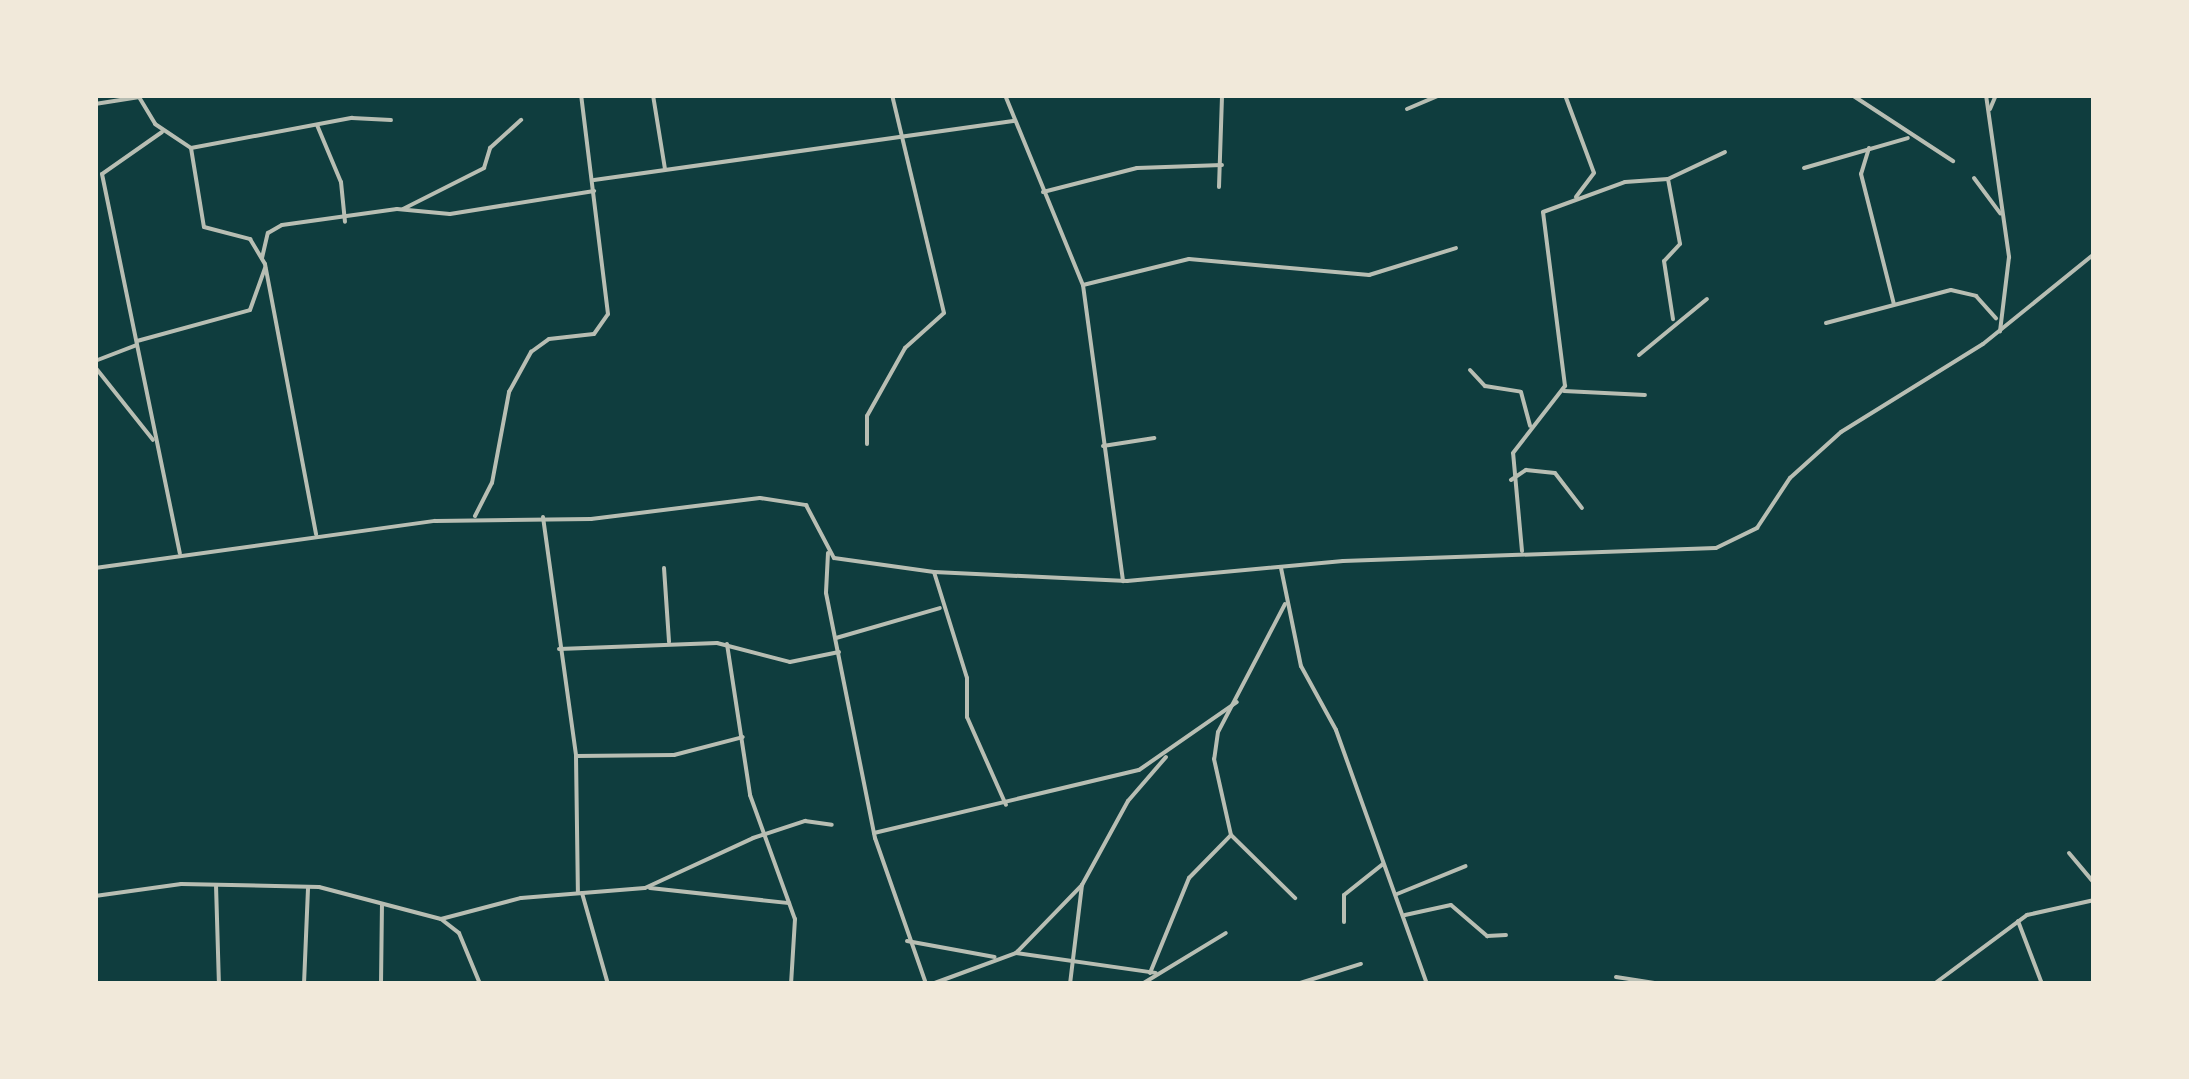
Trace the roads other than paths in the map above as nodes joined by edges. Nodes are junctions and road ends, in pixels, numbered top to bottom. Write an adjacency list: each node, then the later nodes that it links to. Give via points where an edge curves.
1 (580, 95): 30 (street)
2 (653, 95): 27 (street)
3 (892, 95): 19 (street)
4 (1005, 95): 16 (street)
5 (1222, 95): 25 (street)
6 (1440, 95): 12 (street)
7 (1565, 95): 34 (street, via 1594,173)
8 (1852, 95): 20 (street)
9 (1986, 95): 13 (street)
10 (1996, 95): 13 (street)
11 (95, 104): 18 (street, via 139,97)
12 (1407, 109)
13 (1988, 114): 36 (street)
14 (391, 120): 17 (street)
15 (521, 120): 35 (street, via 481,170)
16 (1015, 121): 19 (street); 33 (street)
17 (317, 125): 21 (street); 37 (street, via 344,192)
18 (163, 132): 21 (street); 48 (street, via 102,170)
19 (902, 135): 27 (street); 57 (street, via 944,313 905,348 867,416)
20 (1908, 138): 22 (street); 24 (street)
21 (191, 148): 40 (street, via 204,227 250,239)
22 (1869, 148): 26 (street); 43 (street, via 1860,174)
23 (1725, 152): 29 (street)
24 (1953, 161)
25 (1222, 165): 31 (street); 33 (street, via 1137,168)
26 (1804, 168)
27 (666, 169): 30 (street)
28 (1974, 178): 36 (street)
29 (1668, 179): 34 (street); 44 (street, via 1680,235 1664,261)
30 (594, 180): 32 (street)
31 (1219, 188)
32 (596, 190): 35 (street, via 450,214); 61 (street, via 605,322 530,352 509,392 492,483)
33 (1043, 192): 41 (street)
34 (1574, 198): 52 (street, via 1541,219)
35 (403, 210): 37 (street)
36 (2002, 217): 45 (street, via 2008,264)
37 (345, 222): 40 (street, via 274,228)
38 (1456, 248): 41 (street, via 1355,277 1258,259 1189,260)
39 (2094, 254): 47 (street)
40 (264, 260): 48 (street, via 250,310); 63 (street)
41 (1083, 285): 58 (street)
42 (1706, 299): 44 (street)
43 (1894, 304): 45 (street, via 1964,291); 46 (street)
44 (1673, 319): 49 (street)
45 (1998, 320): 47 (street)
46 (1826, 323)
47 (2000, 331): 64 (street, via 1822,446 1735,543)
48 (137, 343): 50 (street); 56 (street)
49 (1639, 354)
50 (95, 364): 56 (street)
51 (1470, 370): 54 (street, via 1486,386 1521,392)
52 (1564, 391): 53 (street); 54 (street)
53 (1646, 394)
54 (1530, 426): 59 (street)
55 (1154, 438): 58 (street)
56 (154, 442): 65 (street)
57 (867, 444)
58 (1103, 446): 71 (street)
59 (1511, 480): 60 (street, via 1526,470 1555,473); 64 (street)
60 (1582, 508)
61 (474, 518): 62 (street); 63 (street)
62 (543, 518): 66 (street, via 792,500 809,509); 77 (street)
63 (316, 534): 65 (street)
64 (1522, 551): 69 (street)
65 (180, 553): 67 (street)
66 (828, 553): 70 (street); 74 (street)
67 (95, 568)
68 (664, 568): 75 (street)
69 (1281, 568): 71 (street); 72 (street)
70 (934, 572): 71 (street); 73 (street)
71 (1124, 581)
72 (1286, 602): 79 (street); 89 (street, via 1300,666 1336,730)
73 (940, 608): 74 (street); 83 (street, via 967,678 978,753)
74 (836, 638): 78 (street)
75 (668, 642): 76 (street); 77 (street)
76 (727, 644): 78 (street, via 790,662); 80 (street)
77 (558, 649): 82 (street)
78 (839, 652): 85 (street)
79 (1236, 702): 81 (street); 86 (street, via 1215,745)
80 (743, 737): 82 (street, via 674,755); 87 (street)
81 (1168, 754): 83 (street); 93 (street, via 1128,801)
82 (576, 756): 96 (street)
83 (1006, 805): 85 (street)
84 (832, 825): 87 (street, via 805,821)
85 (874, 833): 109 (street)
86 (1231, 835): 99 (street); 114 (street, via 1190,878)
87 (764, 836): 95 (street); 102 (street)
88 (2069, 853): 91 (street)
89 (1383, 864): 97 (street); 106 (street, via 1344,895)
90 (1466, 866): 97 (street)
91 (2094, 883)
92 (216, 885): 94 (street); 98 (street); 116 (street)
93 (1082, 885): 110 (street); 112 (street)
94 (308, 887): 101 (street); 117 (street)
95 (646, 888): 96 (street); 102 (street, via 694,886)
96 (580, 893): 104 (street); 120 (street)
97 (1397, 894): 103 (street)
98 (95, 896)
99 (1295, 898)
100 (2094, 900): 105 (street)
101 (382, 904): 104 (street); 118 (street)
102 (792, 904): 121 (street)
103 (1405, 915): 108 (street, via 1452,905 1486,936); 126 (street)
104 (440, 919): 119 (street, via 459,933)
105 (2018, 921): 128 (street); 129 (street)
106 (1344, 922)
107 (1226, 933): 114 (street)
108 (1506, 936)
109 (908, 941): 111 (street); 122 (street)
110 (1016, 953): 111 (street); 112 (street)
111 (997, 957): 122 (street)
112 (1074, 960): 114 (street); 123 (street)
113 (1361, 964): 125 (street)
114 (1153, 973): 124 (street)
115 (1616, 978): 127 (street)
116 (220, 984)
117 (304, 984)
118 (382, 984)
119 (480, 984)
120 (608, 984)
121 (791, 984)
122 (929, 984)
123 (1070, 984)
124 (1142, 984)
125 (1297, 984)
126 (1426, 984)
127 (1662, 984)
128 (1934, 984)
129 (2042, 984)

